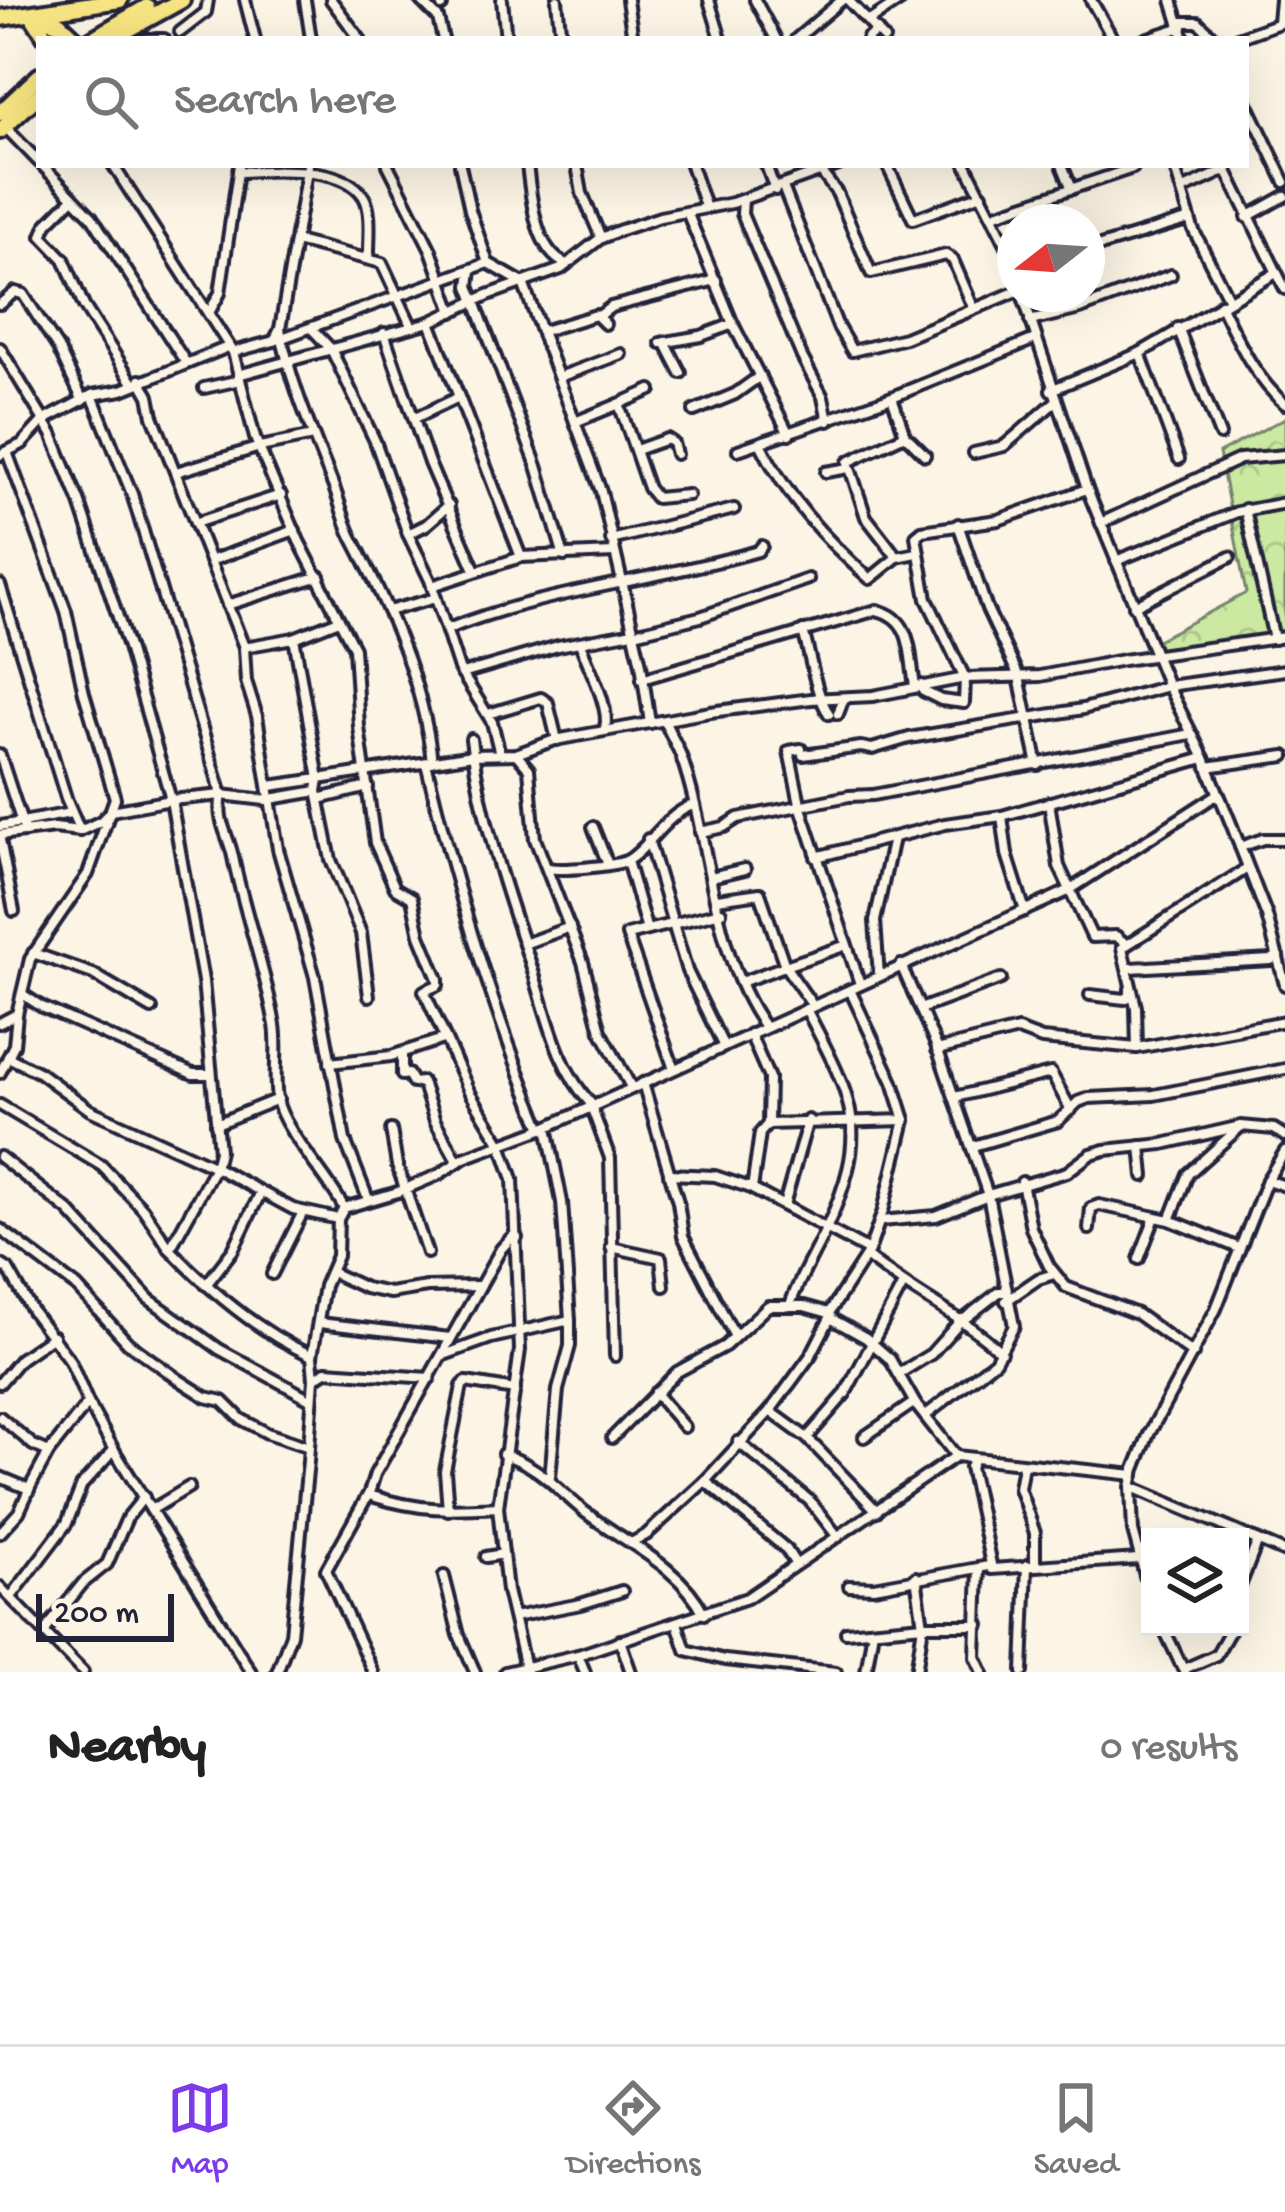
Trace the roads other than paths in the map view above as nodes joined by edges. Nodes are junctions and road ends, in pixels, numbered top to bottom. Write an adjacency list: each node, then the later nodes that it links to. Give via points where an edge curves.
1 (120, 0): 19 (highway)
2 (163, 0): 31 (highway)
3 (182, 0): 26 (highway)
4 (210, 0): 25 (street)
5 (245, 0): 32 (street)
6 (305, 0): 33 (street)
7 (331, 0): 34 (street)
8 (420, 0): 35 (street)
9 (502, 0): 36 (street)
10 (557, 0): 37 (street)
11 (627, 0): 38 (street)
12 (709, 0): 39 (street)
13 (754, 0): 40 (street)
14 (845, 0): 22 (street); 41 (street)
15 (901, 0): 22 (street)
16 (1091, 0): 42 (street)
17 (1172, 0): 24 (street)
18 (1280, 0): 23 (street)
19 (72, 4): 20 (highway)
20 (40, 15): 21 (highway); 28 (highway); 29 (highway); 30 (highway, via 75,24)
21 (4, 17)
22 (869, 21): 27 (street)
23 (1282, 22): 46 (street)
24 (1181, 25): 43 (street); 44 (street); 45 (street, via 1198,22)
25 (180, 32)
26 (134, 33)
27 (881, 35)
28 (46, 36)
29 (73, 36)
30 (87, 36)
31 (96, 36)
32 (254, 36)
33 (310, 36)
34 (358, 36)
35 (442, 36)
36 (506, 36)
37 (561, 36)
38 (633, 36)
39 (720, 36)
40 (774, 36)
41 (800, 36)
42 (1111, 36)
43 (1153, 36)
44 (1183, 36)
45 (1213, 36)
46 (1242, 36)
47 (36, 80): 50 (highway)
48 (36, 97): 50 (highway)
49 (1249, 107): 71 (street)
50 (2, 124): 51 (street)
51 (36, 158)
52 (46, 168): 77 (street)
53 (115, 168): 104 (street)
54 (238, 168): 104 (street, via 220,293)
55 (308, 168): 86 (street)
56 (310, 168): 88 (street, via 366,200)
57 (390, 168): 95 (street)
58 (461, 168): 89 (street)
59 (528, 168): 90 (street, via 544,241)
60 (578, 168): 85 (street)
61 (692, 168): 79 (street)
62 (768, 168): 72 (street)
63 (831, 168): 70 (street)
64 (888, 168): 75 (street, via 913,219)
65 (968, 168): 75 (street)
66 (1063, 168): 73 (street)
67 (1132, 168): 73 (street)
68 (1175, 168): 74 (street)
69 (1225, 168): 74 (street); 82 (street)
70 (821, 172): 72 (street); 103 (street, via 871,273 946,255)
71 (1285, 182)
72 (779, 189): 78 (street); 103 (street, via 848,349 905,338)
73 (1072, 189): 81 (street)
74 (1182, 190): 83 (street)
75 (982, 194): 81 (street)
76 (1285, 196): 82 (street)
77 (73, 198): 122 (street); 128 (street, via 43,236)
78 (743, 200): 79 (street); 141 (street)
79 (705, 206): 80 (street)
80 (687, 212): 85 (street); 94 (street)
81 (993, 215): 84 (street)
82 (1247, 218): 92 (street)
83 (1190, 219): 87 (street); 101 (street)
84 (997, 225)
85 (601, 238): 90 (street)
86 (296, 241): 88 (street); 115 (street)
87 (1105, 245)
88 (366, 258): 98 (street, via 382,262)
89 (488, 263): 91 (street); 96 (street)
90 (566, 264): 96 (street)
91 (471, 270): 95 (street); 99 (street)
92 (1276, 273): 97 (street); 101 (street)
93 (1171, 275): 107 (street)
94 (716, 280): 109 (street); 113 (street, via 611,307 602,320)
95 (442, 282): 98 (street); 105 (street)
96 (523, 283): 99 (street); 113 (street)
97 (1285, 289)
98 (397, 298): 110 (street); 112 (street)
99 (476, 300): 105 (street); 176 (street)
100 (997, 300): 103 (street)
101 (1224, 301): 111 (street); 137 (street, via 1241,347)
102 (0, 304): 133 (street, via 23,294)
103 (973, 308)
104 (210, 311): 118 (street)
105 (453, 312): 108 (street)
106 (1026, 312): 107 (street)
107 (1030, 321): 116 (street)
108 (430, 322): 110 (street); 134 (street)
109 (733, 324): 124 (street, via 663,342); 125 (street)
110 (411, 326): 114 (street)
111 (1178, 328): 120 (street); 145 (street)
112 (312, 329): 115 (street); 119 (street)
113 (543, 331): 127 (street)
114 (384, 333): 119 (street); 139 (street)
115 (278, 336): 118 (street); 123 (street)
116 (1035, 339): 131 (street); 132 (street)
117 (0, 348): 140 (street)
118 (231, 349): 122 (street); 126 (street)
119 (331, 349): 123 (street); 171 (street)
120 (1140, 352): 131 (street); 156 (street)
121 (621, 354): 127 (street)
122 (186, 363): 128 (street)
123 (286, 364): 126 (street); 146 (street)
124 (681, 373)
125 (760, 376): 138 (street); 143 (street)
126 (239, 377): 129 (street); 148 (street)
127 (560, 377): 142 (street)
128 (137, 381): 133 (street); 158 (street)
129 (204, 388)
130 (651, 390): 136 (street)
131 (1051, 390): 135 (street)
132 (892, 397): 141 (street); 144 (street)
133 (88, 398): 140 (street); 232 (street, via 132,494)
134 (457, 398): 139 (street); 177 (street)
135 (1055, 402): 152 (street, via 1004,446); 160 (street)
136 (619, 404): 142 (street); 149 (street)
137 (1285, 404)
138 (694, 411)
139 (415, 418): 164 (street)
140 (43, 421): 151 (street); 236 (street, via 112,596)
141 (828, 421): 143 (street)
142 (575, 422): 172 (street)
143 (789, 434): 147 (street)
144 (905, 435): 154 (street); 157 (street)
145 (1220, 435)
146 (314, 436): 148 (street); 191 (street)
147 (760, 442): 150 (street); 178 (street, via 792,501 870,579)
148 (260, 446): 158 (street); 161 (street)
149 (636, 450): 153 (street, via 667,439); 162 (street, via 656,498)
150 (738, 450)
151 (3, 453): 240 (street, via 66,611 109,768)
152 (974, 453)
153 (676, 454)
154 (925, 455)
155 (1285, 455): 169 (street, via 1240,459)
156 (1179, 459)
157 (849, 468): 159 (street); 178 (street, via 866,517)
158 (176, 472): 167 (street)
159 (826, 472)
160 (1088, 489): 168 (street, via 998,520); 169 (street)
161 (281, 495): 167 (street); 170 (street)
162 (688, 495)
163 (1285, 503): 166 (street)
164 (448, 505): 171 (street); 182 (street)
165 (734, 509): 172 (street)
166 (1245, 509): 180 (street); 198 (street)
167 (195, 523): 181 (street)
168 (958, 524): 175 (street, via 922,531); 204 (street)
169 (1101, 524): 180 (street)
170 (295, 530): 181 (street); 183 (street)
171 (408, 534): 187 (street)
172 (611, 540): 174 (street)
173 (762, 546): 185 (street)
174 (614, 553): 176 (street); 185 (street)
175 (917, 553): 178 (street); 205 (street, via 927,599)
176 (564, 556): 177 (street)
177 (521, 557): 182 (street)
178 (897, 557)
179 (1230, 557): 190 (street)
180 (1116, 561): 190 (street)
181 (210, 562): 189 (street)
182 (475, 570): 187 (street)
183 (320, 576): 189 (street); 192 (street)
184 (808, 579): 195 (street)
185 (621, 585): 193 (street); 195 (street)
186 (0, 586): 241 (street)
187 (432, 586): 188 (street)
188 (436, 598): 191 (street); 193 (street)
189 (227, 605): 200 (street)
190 (1134, 606): 201 (street)
191 (388, 611): 224 (street, via 422,707)
192 (339, 620): 196 (street); 227 (street, via 354,648)
193 (448, 629): 203 (street)
194 (803, 631): 206 (street); 207 (street, via 883,610 908,632); 209 (street)
195 (633, 633): 199 (street); 206 (street)
196 (294, 638): 200 (street); 228 (street)
197 (1285, 638): 198 (street)
198 (1274, 639): 201 (street)
199 (580, 643): 203 (street); 215 (street, via 602,694)
200 (244, 647): 229 (street)
201 (1155, 655): 204 (street); 208 (street)
202 (1285, 670): 208 (street)
203 (462, 674): 211 (street)
204 (1019, 677): 205 (street); 212 (street)
205 (965, 678): 207 (street); 207 (street, via 964,703)
206 (641, 679): 214 (street)
207 (918, 685): 210 (street)
208 (1168, 686): 212 (street); 216 (street)
209 (819, 698): 210 (street); 210 (street, via 834,714); 213 (street)
210 (844, 698)
211 (488, 715): 218 (street, via 545,699); 219 (street)
212 (1027, 718): 226 (street); 239 (street, via 872,748 789,751)
213 (665, 722): 214 (street); 238 (street)
214 (650, 723): 215 (street)
215 (605, 730): 218 (street)
216 (1191, 734): 225 (street); 226 (street)
217 (471, 739): 222 (street)
218 (557, 740): 220 (street)
219 (500, 754): 220 (street); 222 (street)
220 (515, 754): 256 (street, via 529,769 536,839)
221 (0, 755): 244 (street)
222 (473, 755): 224 (street); 268 (street)
223 (1285, 756): 225 (street)
224 (429, 762): 227 (street); 317 (street, via 492,1005)
225 (1206, 763): 231 (street); 237 (street)
226 (1038, 764): 239 (street)
227 (367, 772): 228 (street); 230 (street)
228 (319, 779): 229 (street); 233 (street)
229 (269, 786): 234 (street); 235 (street)
230 (368, 787): 233 (street); 293 (street, via 375,843 395,888 412,898 438,979 424,991)
231 (1219, 794): 252 (street); 260 (street)
232 (222, 795): 234 (street); 236 (street); 307 (street, via 221,829 274,1020)
233 (318, 795): 235 (street); 284 (street, via 332,860 362,933)
234 (249, 796): 235 (street)
235 (268, 799): 299 (street)
236 (171, 800): 240 (street); 303 (street, via 203,981)
237 (1049, 802): 242 (street); 260 (street)
238 (693, 805): 246 (street); 250 (street)
239 (801, 808): 246 (street); 253 (street)
240 (111, 811): 245 (street); 251 (street)
241 (71, 813): 244 (street); 245 (street)
242 (1002, 816): 248 (street); 262 (street)
243 (593, 827): 255 (street)
244 (21, 829): 245 (street); 247 (street)
245 (84, 830): 251 (street)
246 (700, 832): 259 (street)
247 (1, 837): 263 (street)
248 (893, 838): 253 (street); 276 (street, via 875,921)
249 (1285, 838): 252 (street)
250 (648, 839): 254 (street); 265 (street)
251 (100, 840): 271 (street, via 88,874)
252 (1240, 847): 258 (street)
253 (815, 856): 270 (street)
254 (627, 860): 255 (street); 267 (street)
255 (607, 862): 256 (street)
256 (548, 868): 266 (street)
257 (745, 869): 259 (street)
258 (1246, 869): 269 (street); 272 (street)
259 (711, 877): 261 (street)
260 (1069, 891): 262 (street); 269 (street, via 1094,939 1116,936)
261 (717, 899): 264 (street); 273 (street, via 760,893)
262 (1024, 910): 274 (street)
263 (14, 911)
264 (721, 913): 265 (street); 278 (street)
265 (673, 921): 267 (street); 294 (street, via 698,999)
266 (570, 927): 268 (street); 305 (street, via 601,1031)
267 (646, 927): 300 (street, via 627,938)
268 (524, 944): 309 (street, via 568,1073)
269 (1126, 944): 275 (street)
270 (844, 946): 273 (street); 280 (street)
271 (33, 953): 282 (street); 286 (street, via 93,974)
272 (1280, 953): 275 (street, via 1271,961); 279 (street)
273 (784, 965): 278 (street); 285 (street)
274 (901, 965): 276 (street); 287 (street)
275 (1130, 968): 281 (street)
276 (879, 976): 280 (street)
277 (1000, 979): 287 (street)
278 (740, 982): 291 (street)
279 (1285, 985)
280 (855, 987): 285 (street); 312 (street)
281 (1130, 988): 283 (street, via 1125,1000); 295 (street)
282 (22, 994): 288 (street); 303 (street, via 193,1074)
283 (1090, 995)
284 (370, 996)
285 (809, 1007): 291 (street); 313 (street)
286 (152, 1010)
287 (920, 1010): 296 (street)
288 (17, 1014): 290 (street); 298 (street)
289 (1285, 1022): 295 (street)
290 (0, 1023)
291 (765, 1027): 292 (street)
292 (750, 1034): 294 (street); 315 (street, via 769,1078)
293 (443, 1039): 297 (street); 320 (street)
294 (724, 1047): 300 (street)
295 (1137, 1048): 296 (street, via 1018,1030)
296 (938, 1050): 306 (street)
297 (402, 1053): 299 (street); 325 (street, via 402,1075 422,1082)
298 (8, 1057): 302 (street); 326 (street, via 90,1110)
299 (330, 1063): 336 (street, via 345,1140)
300 (674, 1069): 304 (street)
301 (1285, 1070): 310 (street, via 1089,1098)
302 (0, 1073)
303 (210, 1074): 314 (street)
304 (643, 1083): 305 (street); 327 (street)
305 (631, 1088): 309 (street)
306 (955, 1097): 310 (street, via 1051,1073); 321 (street)
307 (278, 1099): 314 (street); 338 (street)
308 (0, 1105): 350 (street, via 102,1166)
309 (591, 1105): 317 (street); 348 (street, via 610,1158)
310 (1071, 1110): 321 (street)
311 (808, 1120): 313 (street); 315 (street); 337 (street)
312 (905, 1120): 313 (street); 343 (street)
313 (854, 1123): 344 (street, via 854,1148)
314 (216, 1124): 326 (street)
315 (768, 1124): 333 (street)
316 (1241, 1126): 319 (street); 322 (street); 342 (street, via 1189,1174)
317 (544, 1128): 320 (street); 366 (street, via 562,1202)
318 (391, 1130): 332 (street)
319 (1285, 1136)
320 (501, 1144): 325 (street); 347 (street, via 512,1169)
321 (973, 1146): 335 (street)
322 (1142, 1146): 328 (street); 330 (street, via 1091,1154 1067,1172)
323 (1285, 1151): 329 (street)
324 (0, 1157): 383 (street, via 69,1211 149,1299)
325 (458, 1162): 332 (street)
326 (214, 1167): 334 (street); 350 (street)
327 (669, 1174): 333 (street); 368 (street, via 683,1236)
328 (1144, 1176)
329 (1267, 1180): 331 (street); 349 (street)
330 (1022, 1182): 335 (street); 357 (street, via 1031,1228)
331 (1285, 1186)
332 (406, 1188): 336 (street); 351 (street)
333 (751, 1188): 337 (street)
334 (261, 1192): 339 (street); 358 (street)
335 (988, 1195): 343 (street, via 936,1216); 362 (street)
336 (368, 1199): 338 (street)
337 (784, 1205): 344 (street)
338 (344, 1208): 341 (street)
339 (303, 1212): 341 (street); 356 (street)
340 (1155, 1217): 342 (street); 346 (street, via 1095,1205); 353 (street)
341 (338, 1219): 355 (street)
342 (1170, 1220): 349 (street)
343 (879, 1222): 352 (street)
344 (827, 1226): 352 (street); 363 (street)
345 (0, 1229): 394 (street, via 178,1378 254,1426)
346 (1089, 1229)
347 (517, 1238): 360 (street); 381 (street)
348 (611, 1247): 361 (street, via 661,1258); 376 (street)
349 (1239, 1248): 374 (street)
350 (170, 1249): 358 (street)
351 (427, 1253)
352 (867, 1254): 359 (street); 364 (street)
353 (1138, 1259)
354 (0, 1264): 369 (street)
355 (331, 1272): 360 (street, via 390,1293); 367 (street)
356 (272, 1274)
357 (1054, 1274): 362 (street); 374 (street, via 1068,1289 1137,1314)
358 (206, 1285): 375 (street)
359 (903, 1285): 365 (street); 371 (street)
360 (480, 1286): 370 (street)
361 (664, 1286)
362 (1005, 1297): 365 (street, via 999,1292); 372 (street, via 1014,1326)
363 (790, 1305): 364 (street); 368 (street, via 764,1309)
364 (830, 1315): 371 (street); 386 (street)
365 (964, 1318): 372 (street); 377 (street)
366 (570, 1321): 373 (street); 403 (street)
367 (319, 1323): 370 (street); 375 (street)
368 (738, 1334): 382 (street)
369 (53, 1336): 380 (street); 384 (street)
370 (450, 1338): 373 (street)
371 (874, 1344): 377 (street); 392 (street)
372 (1001, 1352): 387 (street)
373 (444, 1354): 378 (street)
374 (1193, 1354): 401 (street)
375 (312, 1356): 379 (street)
376 (615, 1357)
377 (900, 1373): 385 (street)
378 (431, 1378): 379 (street, via 326,1371); 451 (street, via 326,1570)
379 (314, 1379): 383 (street)
380 (0, 1383)
381 (515, 1390): 397 (street); 412 (street, via 463,1386 446,1471)
382 (655, 1393): 389 (street); 391 (street)
383 (312, 1400): 394 (street)
384 (88, 1403): 395 (street); 396 (street)
385 (916, 1405): 387 (street); 390 (street)
386 (770, 1411): 392 (street); 393 (street)
387 (925, 1416): 398 (street)
388 (0, 1417): 396 (street)
389 (684, 1427)
390 (864, 1437)
391 (612, 1438)
392 (807, 1438): 413 (street)
393 (738, 1442): 404 (street); 415 (street, via 810,1501)
394 (309, 1447): 450 (street, via 291,1634)
395 (114, 1450): 409 (street); 432 (street)
396 (49, 1452): 407 (street)
397 (502, 1454): 403 (street); 410 (street)
398 (956, 1456): 399 (street); 413 (street)
399 (973, 1460): 400 (street); 426 (street)
400 (1023, 1465): 401 (street); 424 (street, via 1019,1488 1035,1533)
401 (1134, 1475): 406 (street)
402 (0, 1477): 407 (street)
403 (550, 1478): 417 (street)
404 (705, 1481): 417 (street); 422 (street)
405 (188, 1487): 411 (street)
406 (1131, 1487): 416 (street); 421 (street)
407 (29, 1490): 414 (street)
408 (372, 1496): 412 (street)
409 (144, 1497): 411 (street); 440 (street, via 107,1564)
410 (498, 1507): 412 (street); 419 (street)
411 (151, 1510): 449 (street)
412 (448, 1510)
413 (877, 1510): 415 (street)
414 (0, 1532)
415 (838, 1537): 422 (street)
416 (1257, 1543): 418 (street); 423 (street)
417 (635, 1546): 433 (street, via 693,1591)
418 (1285, 1552)
419 (503, 1554): 420 (street); 434 (street)
420 (486, 1557)
421 (1139, 1559): 424 (street); 425 (street)
422 (795, 1563): 433 (street, via 747,1598)
423 (1249, 1563)
424 (1031, 1564): 426 (street); 460 (street)
425 (1141, 1565)
426 (984, 1567): 428 (street); 437 (street)
427 (444, 1576): 452 (street)
428 (916, 1577): 429 (street); 436 (street)
429 (849, 1586)
430 (0, 1587): 432 (street)
431 (622, 1591): 434 (street)
432 (11, 1598): 440 (street)
433 (704, 1614): 435 (street)
434 (514, 1617): 445 (street)
435 (676, 1623): 443 (street); 447 (street, via 686,1650)
436 (923, 1625): 437 (street); 438 (street); 458 (street)
437 (979, 1625): 459 (street)
438 (873, 1630): 439 (street); 457 (street)
439 (846, 1632)
440 (44, 1633): 448 (street)
441 (1167, 1636): 446 (street)
442 (1227, 1636): 446 (street, via 1216,1655)
443 (620, 1640): 444 (street); 455 (street)
444 (578, 1654): 445 (street); 454 (street)
445 (526, 1670): 453 (street)
446 (1184, 1670)
447 (819, 1671): 456 (street)
448 (83, 1672)
449 (251, 1672)
450 (277, 1672)
451 (373, 1672)
452 (475, 1672)
453 (505, 1672)
454 (585, 1672)
455 (632, 1672)
456 (836, 1672)
457 (866, 1672)
458 (916, 1672)
459 (983, 1672)
460 (1024, 1672)

